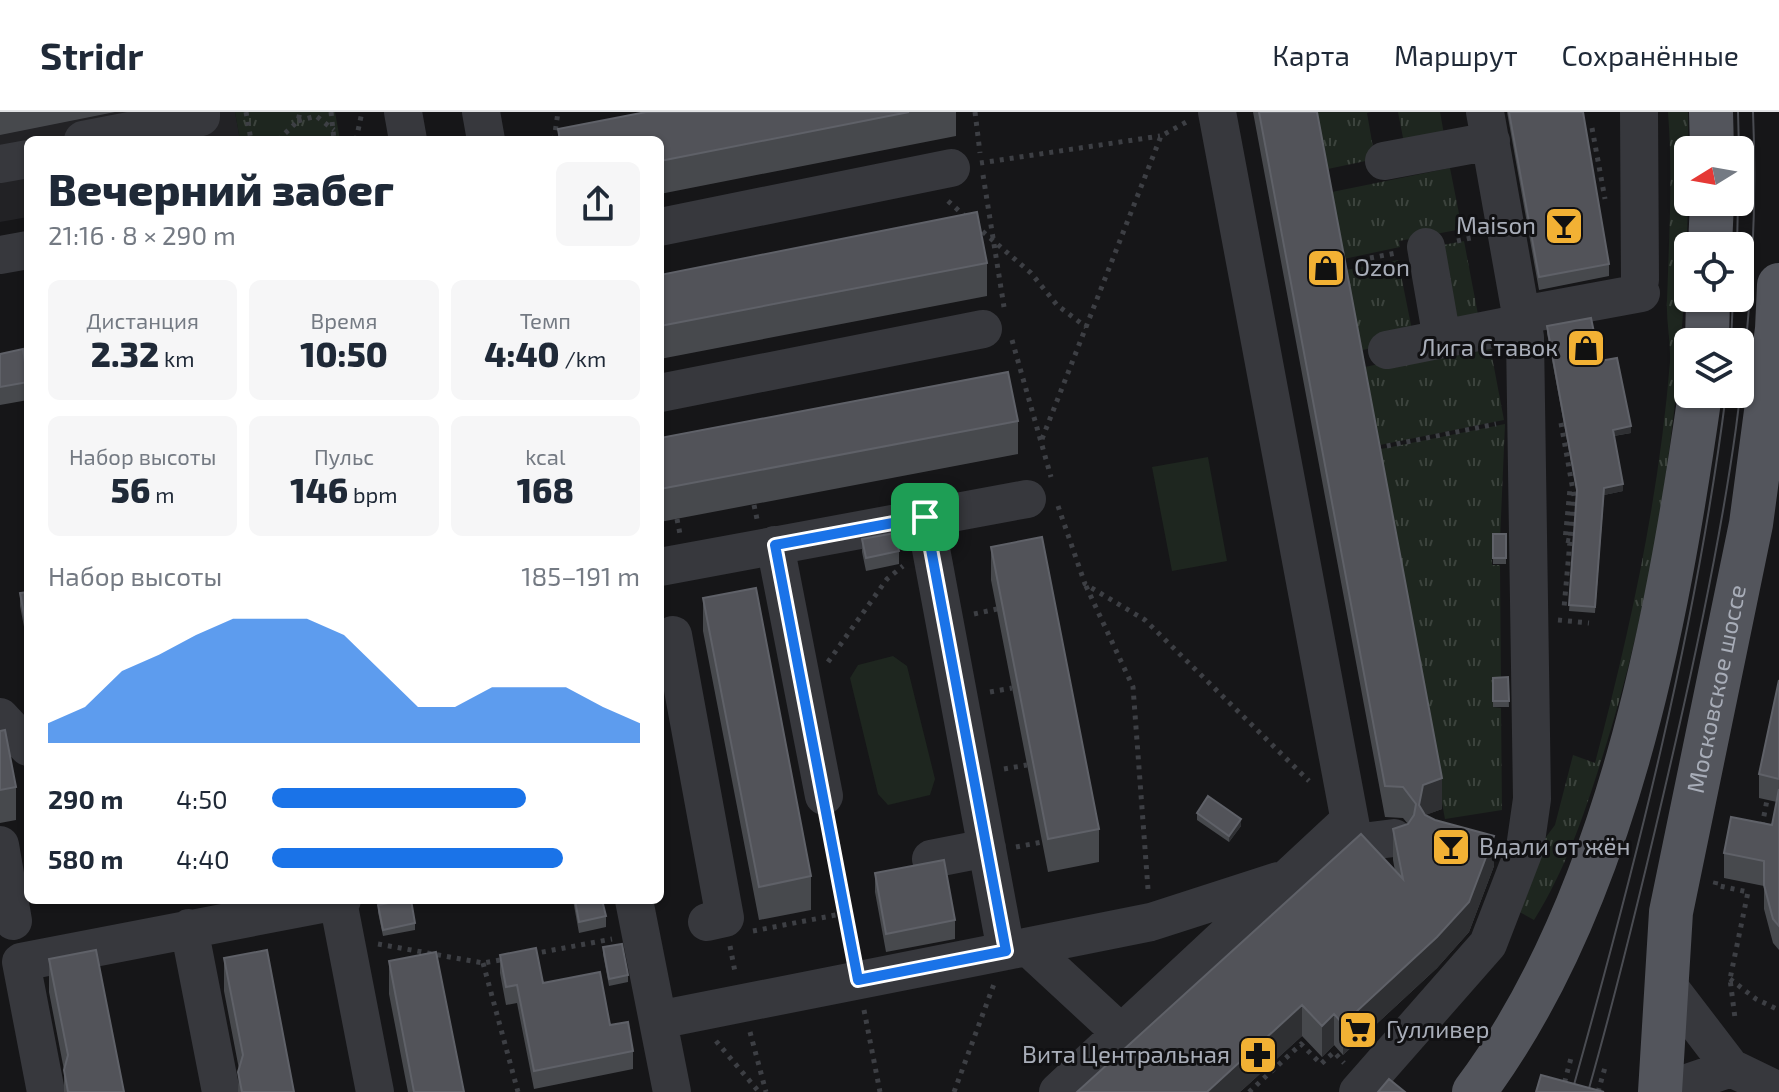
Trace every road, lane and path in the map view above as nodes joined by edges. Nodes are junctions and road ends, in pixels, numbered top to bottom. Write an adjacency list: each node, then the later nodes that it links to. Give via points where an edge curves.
1 (201, 112): 18 (street, via 201,117)
2 (246, 112): 13 (path)
3 (254, 112): 13 (path)
4 (300, 112): 14 (path)
5 (331, 112): 16 (path)
6 (362, 112): 23 (path)
7 (403, 112): 24 (street)
8 (481, 112): 25 (street)
9 (558, 112): 26 (path)
10 (1639, 112): 37 (street, via 1641,286)
11 (1711, 112): 27 (main road)
12 (1201, 117): 17 (path); 65 (street)
13 (248, 121): 19 (path)
14 (296, 124): 16 (path, via 316,116); 20 (path); 21 (path)
15 (1488, 127): 29 (street); 37 (street)
16 (334, 130): 22 (path)
17 (1164, 134): 31 (path); 38 (path)
18 (104, 136)
19 (250, 136)
20 (282, 136)
21 (292, 136)
22 (334, 136)
23 (357, 136)
24 (407, 136)
25 (485, 136)
26 (555, 136)
27 (1712, 136)
28 (24, 160): 30 (street)
29 (1384, 161)
30 (0, 164)
31 (935, 172): 32 (street); 38 (path, via 1057,305)
32 (664, 226)
33 (1426, 247): 40 (street)
34 (24, 251): 35 (street)
35 (0, 255)
36 (1779, 285): 91 (main road, Московское шоссе, via 1751,524 1671,912)
37 (1522, 319): 40 (street); 99 (street, via 1532,799 1510,844 1488,944)
38 (1086, 327): 45 (path)
39 (983, 329): 42 (street)
40 (1442, 339): 41 (street)
41 (1387, 350)
42 (664, 392)
43 (1698, 408): 112 (main road, via 1663,613 1613,801 1577,906 1536,994)
44 (1506, 422): 46 (path)
45 (1042, 440)
46 (1372, 449)
47 (1571, 480): 51 (path, via 1565,540)
48 (1574, 496): 51 (path)
49 (1043, 504): 50 (street); 54 (path)
50 (927, 531): 52 (street); 57 (path); 69 (street)
51 (1570, 541): 55 (path, via 1562,621)
52 (775, 545): 53 (street); 57 (street)
53 (664, 566)
54 (1085, 584): 65 (path, via 1145,620); 81 (path, via 1133,687)
55 (1589, 623)
56 (673, 635): 61 (street)
57 (805, 695): 63 (street)
58 (0, 717): 59 (street)
59 (24, 744)
60 (24, 749): 62 (street)
61 (677, 752): 82 (street)
62 (0, 753)
63 (824, 796): 78 (path)
64 (1767, 800): 67 (path)
65 (1349, 821): 66 (street, via 1354,843); 73 (street)
66 (1394, 838)
67 (1759, 838)
68 (24, 841): 71 (street)
69 (987, 848): 70 (street); 85 (street)
70 (931, 859)
71 (7, 860): 80 (street)
72 (1718, 872): 75 (path, via 1715,885)
73 (1287, 878): 81 (street); 95 (street)
74 (1751, 879): 75 (path)
75 (1748, 892): 89 (path)
76 (318, 904): 83 (street)
77 (341, 904): 84 (street)
78 (846, 913): 82 (path); 90 (path)
79 (638, 917): 86 (path); 94 (street)
80 (13, 921)
81 (1151, 922): 85 (street)
82 (720, 925): 92 (path)
83 (189, 928): 101 (street, via 21,962); 102 (street)
84 (345, 938): 88 (path); 103 (street)
85 (1017, 949): 90 (street); 95 (street); 109 (path)
86 (526, 955)
87 (512, 958): 88 (path)
88 (483, 963): 104 (path)
89 (1730, 979): 93 (path); 96 (path)
90 (858, 980): 92 (street); 108 (path)
91 (1666, 983): 96 (street); 115 (main road, Московское шоссе)
92 (741, 1003): 94 (street); 107 (path)
93 (1779, 1010)
94 (675, 1016): 105 (street); 106 (path)
95 (1121, 1033): 110 (street)
96 (1734, 1050): 100 (street); 115 (street)
97 (1571, 1058): 113 (path)
98 (1606, 1064): 114 (path)
99 (1354, 1080): 111 (path, via 1334,1052 1321,1064 1301,1044)
100 (1779, 1091)
101 (46, 1092)
102 (221, 1092)
103 (375, 1092)
104 (518, 1092)
105 (672, 1092)
106 (759, 1092)
107 (766, 1092)
108 (880, 1092)
109 (954, 1092)
110 (1058, 1092)
111 (1249, 1092)
112 (1474, 1092)
113 (1562, 1092)
114 (1598, 1092)
115 (1660, 1092)

